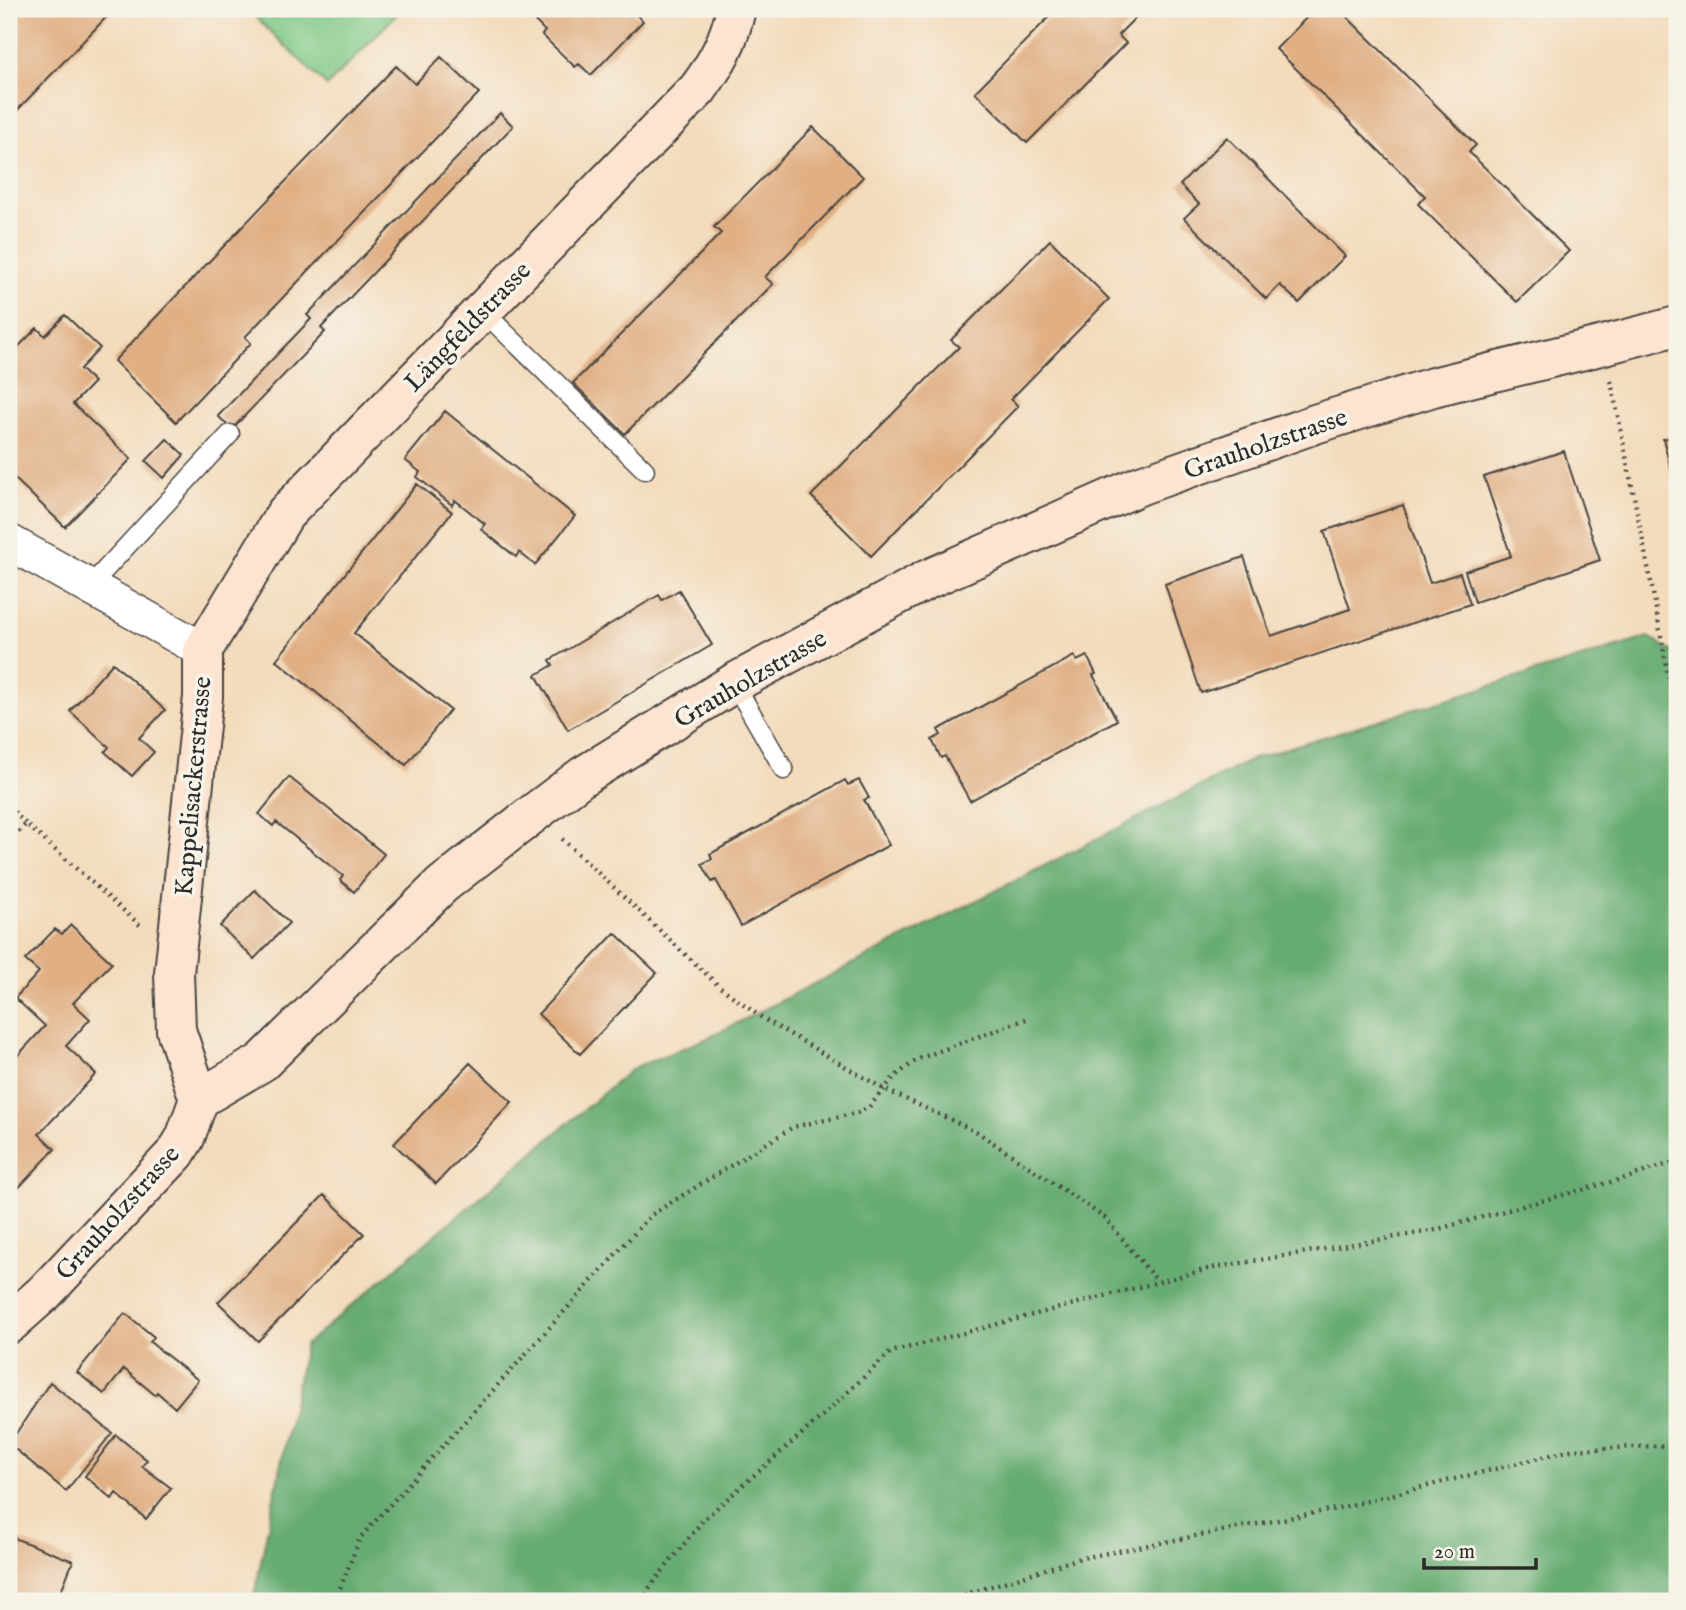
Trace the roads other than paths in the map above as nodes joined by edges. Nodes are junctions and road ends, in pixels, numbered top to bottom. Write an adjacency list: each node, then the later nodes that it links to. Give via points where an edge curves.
1 (736, 9): 2 (street, Längfeldstrasse, via 727,42 698,89)
2 (482, 310): 5 (lane); 8 (street, Längfeldstrasse, via 285,514)
3 (1677, 326): 9 (street, Grauholzstrasse, via 1423,390 1141,485 926,580)
4 (230, 434): 7 (lane)
5 (645, 470)
6 (9, 542): 7 (street, Kappelisackerstrasse)
7 (90, 586): 8 (street, Kappelisackerstrasse)
8 (203, 650): 11 (street, Kappelisackerstrasse, via 204,697 174,973 176,1030)
9 (734, 683): 10 (lane); 11 (street, Grauholzstrasse, via 583,776 534,813 442,885 262,1062)
10 (784, 770)
11 (199, 1099): 12 (street, Grauholzstrasse, via 176,1153)
12 (9, 1324)

